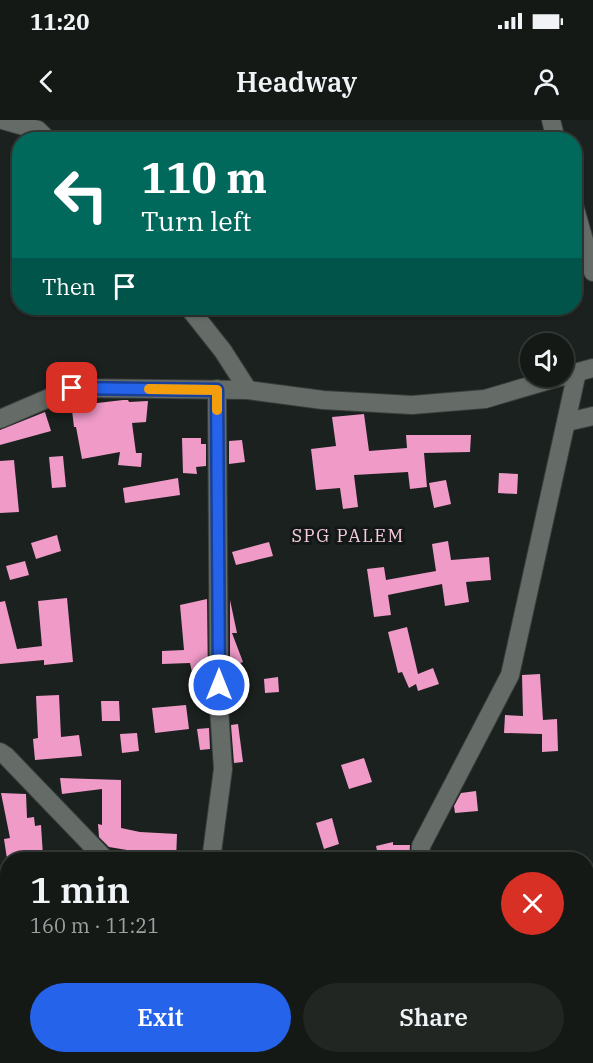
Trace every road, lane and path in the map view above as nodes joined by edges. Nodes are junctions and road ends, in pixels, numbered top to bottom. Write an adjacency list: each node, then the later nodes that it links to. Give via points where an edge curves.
1 (2, 120): 2 (street)
2 (26, 124): 3 (street)
3 (40, 132)
4 (582, 233): 5 (street)
5 (593, 272)
6 (195, 315): 10 (street)
7 (526, 387): 10 (street, via 485,399 412,405 323,400)
8 (572, 387): 13 (street)
9 (217, 390): 10 (street); 12 (street, via 72,388); 16 (street, via 219,708 223,769)
10 (248, 390)
11 (593, 416): 13 (street)
12 (0, 419)
13 (567, 422): 17 (street, via 510,675)
14 (0, 752): 15 (street)
15 (98, 852)
16 (212, 852)
17 (421, 852)

